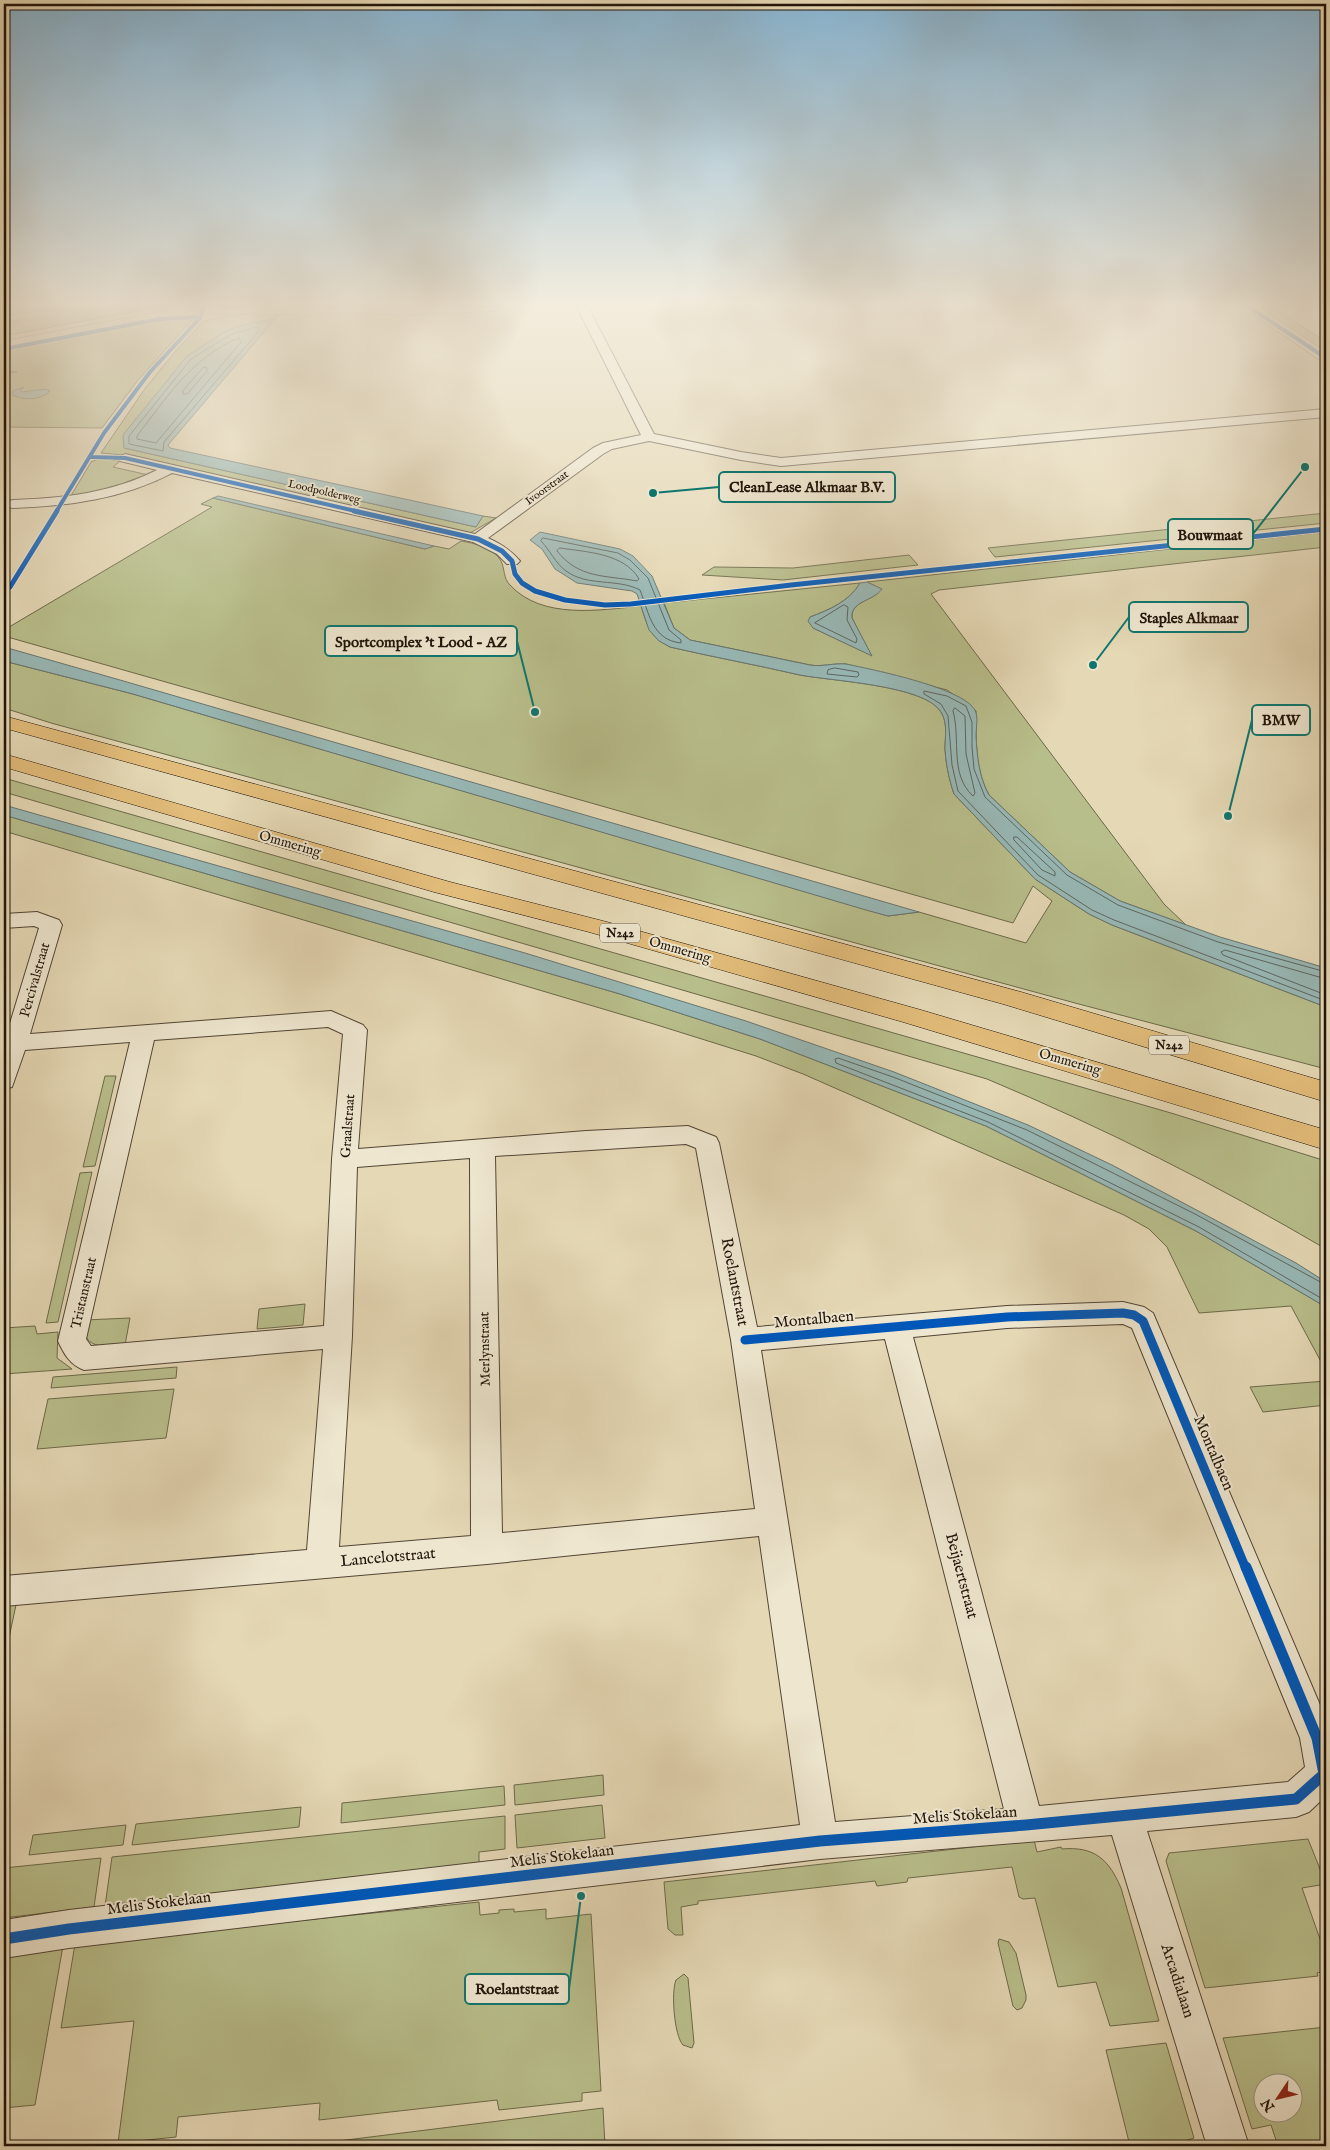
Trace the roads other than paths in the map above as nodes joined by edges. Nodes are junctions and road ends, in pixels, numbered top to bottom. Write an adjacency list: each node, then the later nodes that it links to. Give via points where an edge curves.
1 (634, 407): 3 (street)
2 (1326, 413): 3 (street, Ivoorstraat, via 782,462)
3 (649, 437): 7 (street, Ivoorstraat, via 598,451)
4 (125, 458): 5 (street, Loodpolderweg)
5 (169, 469): 6 (street, via 131,488 98,496 62,502); 7 (street, Loodpolderweg)
6 (7, 502)
7 (478, 539): 8 (street, Loodpolderweg, via 502,551)
8 (512, 561)
9 (4, 722): 12 (highway, N242)
10 (4, 760): 18 (highway, Ommering / N242, via 423,882 598,927 903,1013)
11 (4, 921): 14 (street, Percivalstraat, via 37,919 51,925)
12 (1012, 998): 15 (highway, N242); 17 (highway, N242)
13 (144, 1034): 14 (street, Graalstraat); 22 (street, Graalstraat, via 331,1019 355,1030); 24 (street, Tristanstraat, via 72,1342 84,1358)
14 (17, 1043): 16 (street, Percivalstraat)
15 (1326, 1074)
16 (4, 1081)
17 (1326, 1092)
18 (1234, 1111): 19 (highway, Ommering / N242); 20 (highway, N242)
19 (1326, 1140)
20 (1326, 1147)
21 (482, 1148): 22 (street, Roelantstraat); 25 (street, Roelantstraat, via 688,1135 707,1142); 27 (street, Merlynstraat)
22 (345, 1159): 24 (street, Graalstraat)
23 (896, 1326): 25 (street, Montalbaen); 30 (street, Montalbaen, via 1007,1317 1123,1313 1134,1314 1143,1321 1317,1738 1324,1774 1296,1799); 31 (street, Beijaertstraat)
24 (338, 1336): 28 (street, Graalstraat)
25 (745, 1340): 26 (street, Roelantstraat)
26 (772, 1520): 27 (street, Lancelotstraat); 32 (street, Roelantstraat)
27 (487, 1549): 28 (street, Lancelotstraat)
28 (322, 1563): 29 (street, Lancelotstraat)
29 (4, 1591)
30 (1124, 1816): 31 (street, Melis Stokelaan); 34 (street, Arcadialaan)
31 (1026, 1826): 32 (street, Melis Stokelaan)
32 (820, 1841): 33 (street, Melis Stokelaan)
33 (4, 1939)
34 (1228, 2146)

